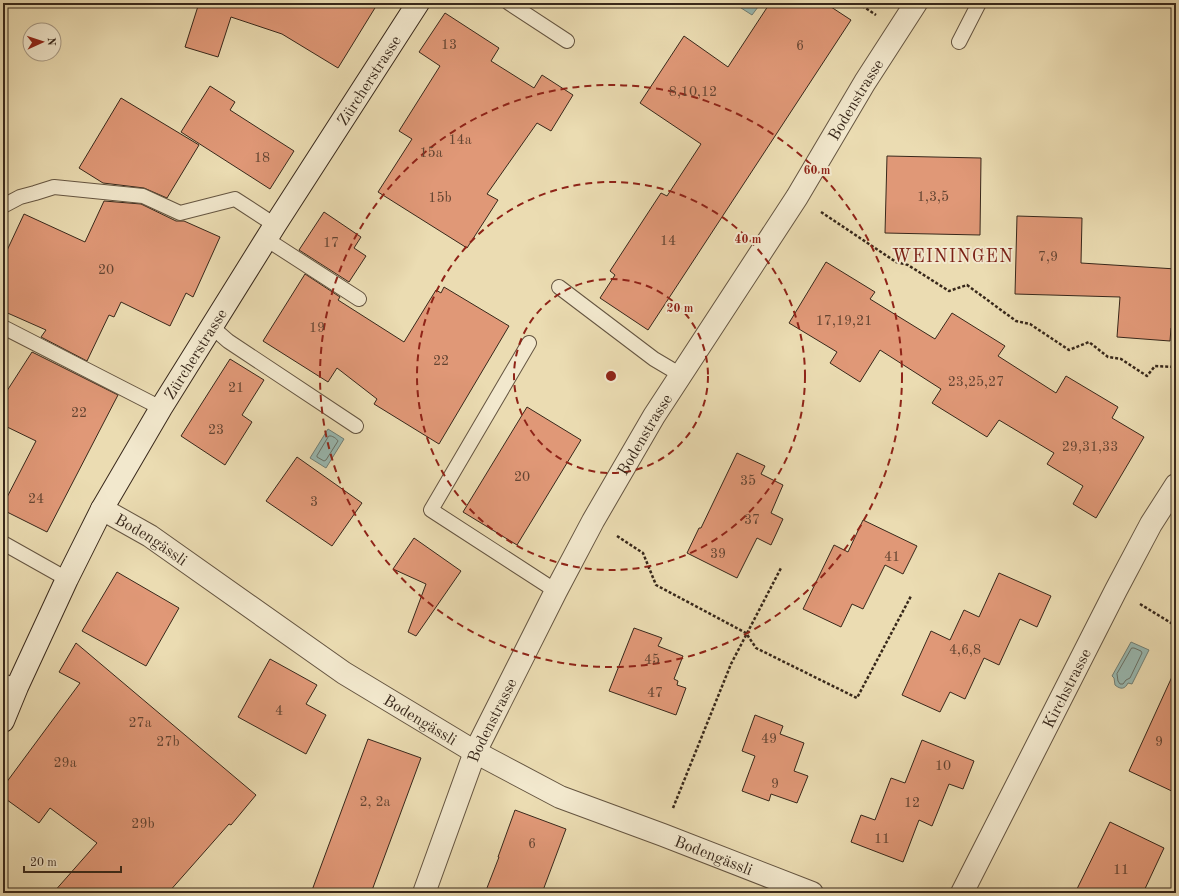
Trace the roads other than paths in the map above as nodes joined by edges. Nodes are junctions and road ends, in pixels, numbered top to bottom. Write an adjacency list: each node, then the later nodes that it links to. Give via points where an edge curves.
1 (418, 3): 8 (street, Zürcherstrasse)
2 (509, 3): 5 (lane)
3 (916, 3): 14 (street, Bodenstrasse, via 865,82 797,197)
4 (980, 3): 6 (lane)
5 (567, 41)
6 (959, 42)
7 (3, 206): 8 (lane, via 20,196 54,187 143,196 180,213 235,199)
8 (271, 232): 10 (lane); 12 (street, Zürcherstrasse)
9 (559, 287): 14 (lane, via 654,359)
10 (359, 298)
11 (3, 327): 15 (lane)
12 (212, 328): 15 (street, Zürcherstrasse); 16 (lane)
13 (529, 343): 21 (lane, via 431,510)
14 (682, 375): 21 (street, Bodenstrasse, via 654,416)
15 (162, 408): 18 (street, Zürcherstrasse)
16 (356, 426)
17 (1176, 485): 27 (street, Kirchstrasse, via 1151,524 1116,590)
18 (102, 509): 20 (street, Zürcherstrasse); 24 (street, Bodengässli, via 150,536 344,673)
19 (3, 543): 20 (lane)
20 (67, 579): 22 (street, Zürcherstrasse)
21 (556, 591): 24 (street, Bodenstrasse)
22 (10, 684): 23 (street, Zürcherstrasse)
23 (3, 721)
24 (475, 752): 25 (street, Bodenstrasse); 26 (street, Bodengässli, via 560,797 663,834)
25 (424, 893)
26 (812, 893)
27 (962, 893)

